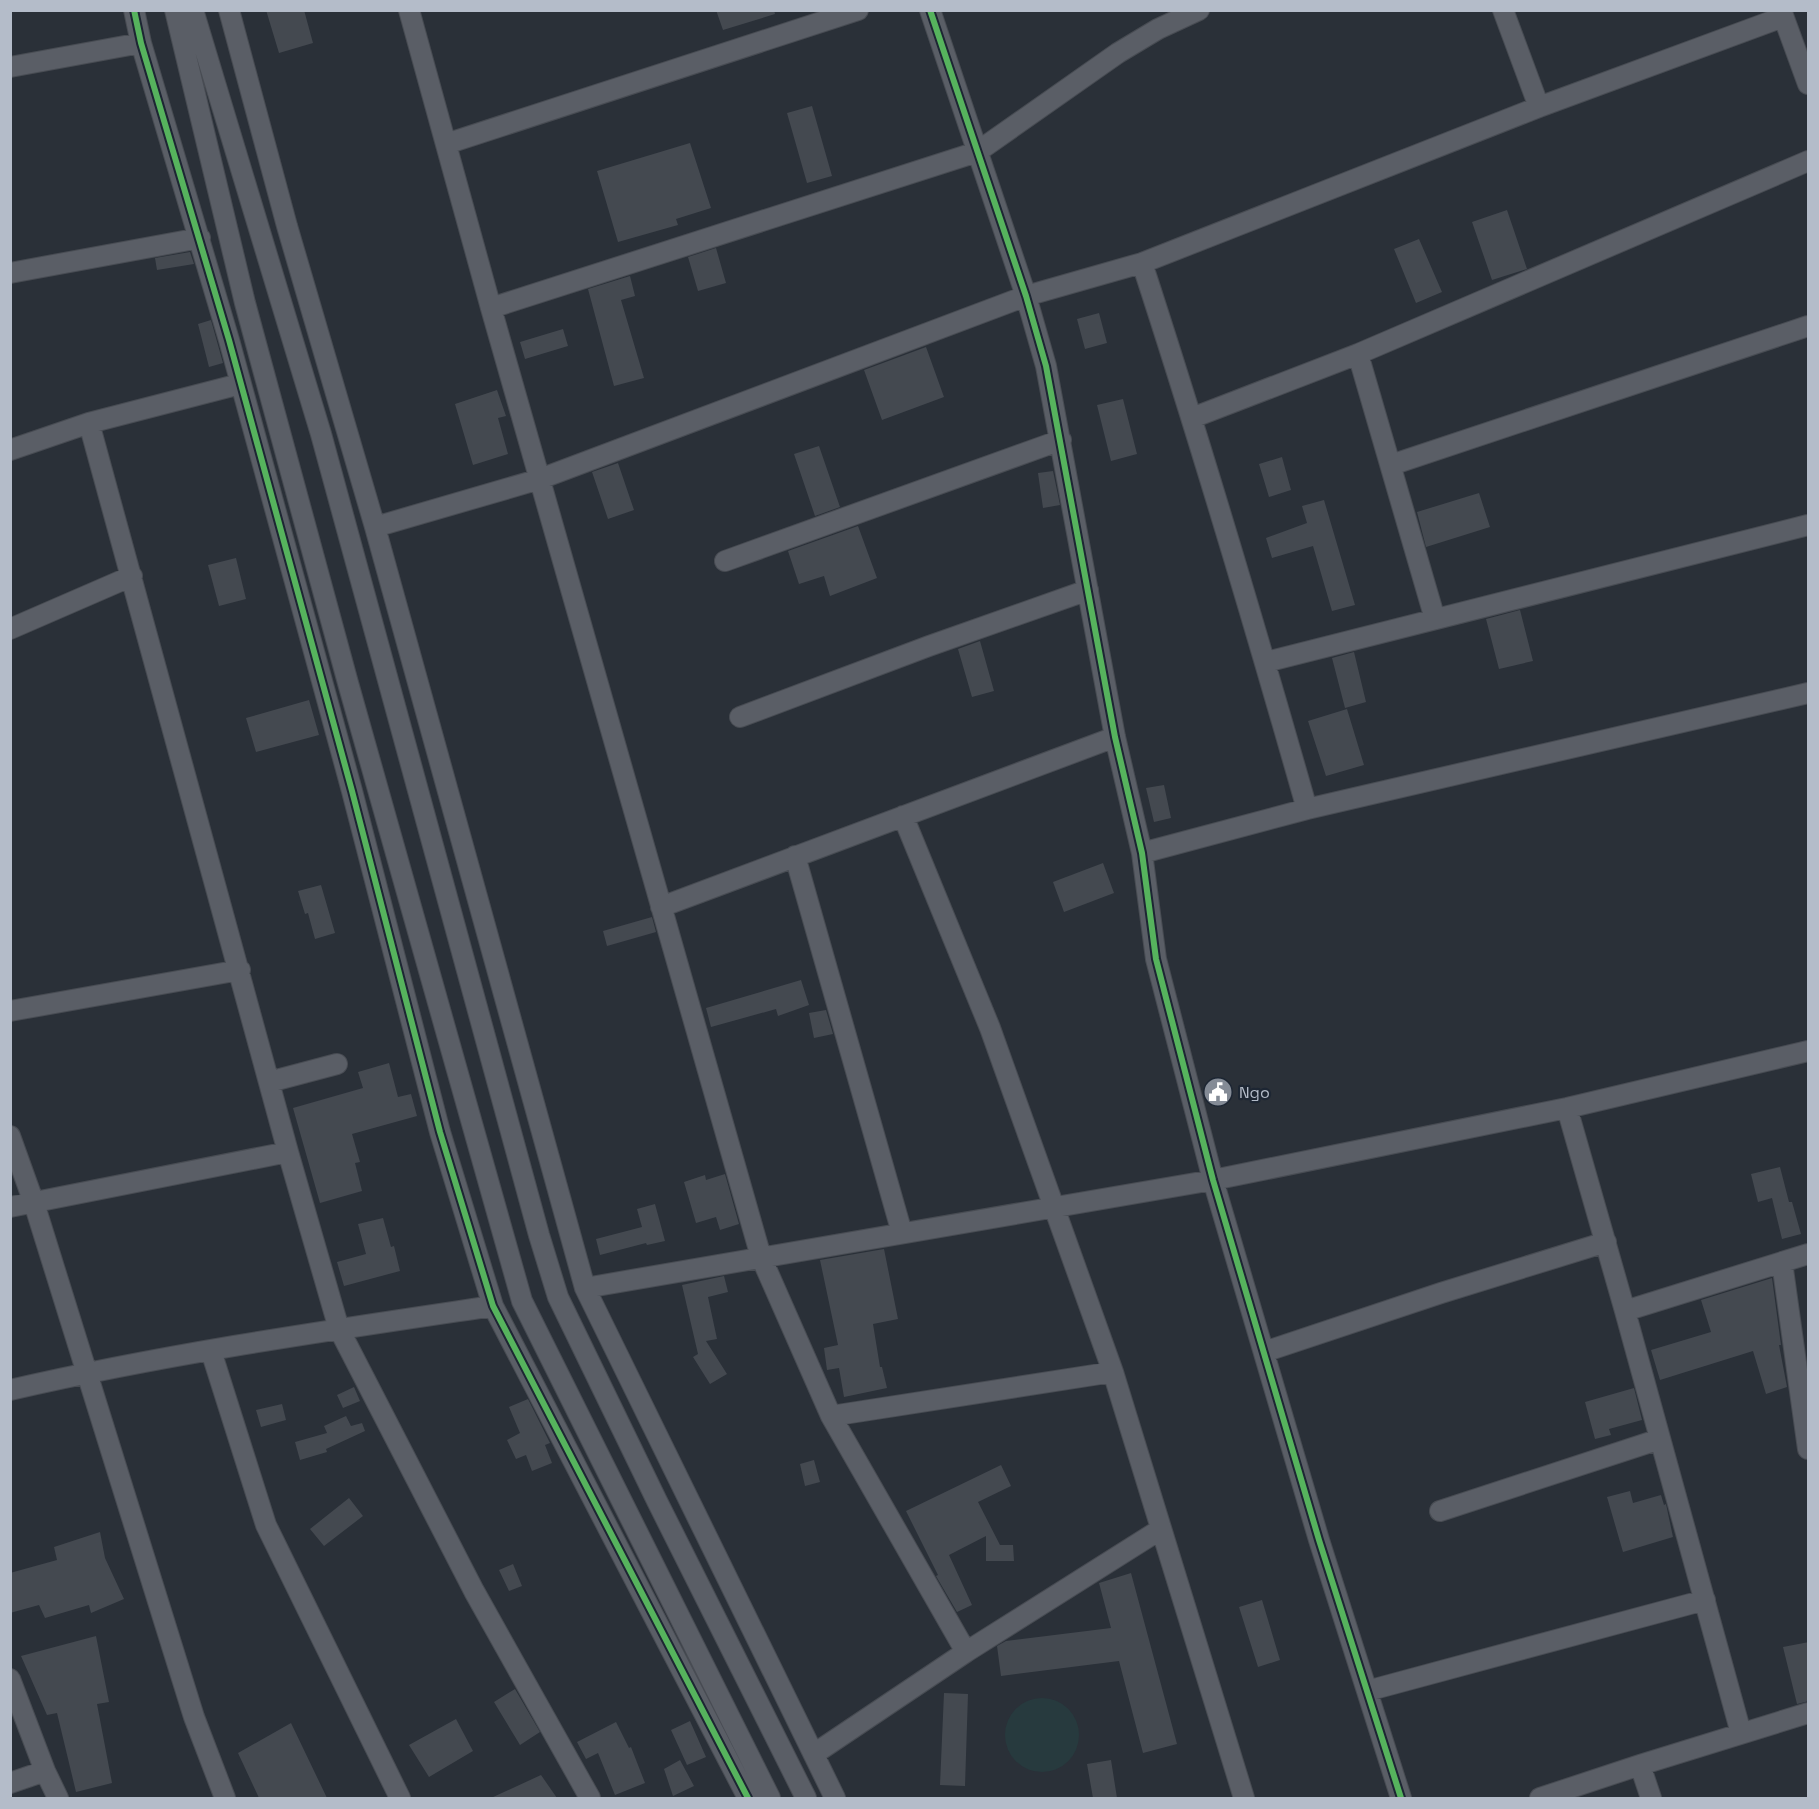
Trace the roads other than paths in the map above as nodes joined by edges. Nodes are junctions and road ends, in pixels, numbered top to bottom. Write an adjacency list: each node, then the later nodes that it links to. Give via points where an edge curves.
1 (134, 10): 11 (street)
2 (175, 10): 54 (street, via 245,303)
3 (193, 10): 97 (street, via 321,434 558,1297)
4 (229, 10): 33 (street, via 286,226)
5 (409, 10): 15 (street)
6 (858, 10): 15 (street)
7 (930, 10): 16 (street)
8 (1199, 10): 16 (street, via 1118,53)
9 (1503, 10): 14 (street)
10 (1782, 14): 13 (street); 14 (street)
11 (141, 43): 12 (street); 18 (street)
12 (10, 67)
13 (1809, 84)
14 (1539, 107): 19 (street)
15 (446, 144): 22 (street)
16 (977, 152): 21 (street); 22 (street)
17 (1809, 161): 24 (street)
18 (200, 238): 20 (street); 25 (street)
19 (1142, 263): 21 (street); 26 (street)
20 (10, 273)
21 (1026, 296): 28 (street); 31 (street)
22 (490, 309): 31 (street)
23 (1809, 326): 30 (street)
24 (1358, 354): 26 (street); 30 (street)
25 (240, 384): 27 (street); 55 (street, via 352,791)
26 (1192, 418): 39 (street)
27 (89, 423): 29 (street); 35 (street)
28 (1061, 440): 34 (street); 36 (street)
29 (10, 450)
30 (1391, 465): 37 (street)
31 (540, 479): 33 (street); 47 (street)
32 (1809, 525): 37 (street)
33 (375, 526): 67 (street)
34 (725, 561)
35 (132, 576): 38 (street); 48 (street)
36 (1088, 590): 41 (street); 42 (street)
37 (1435, 619): 39 (street)
38 (10, 629)
39 (1266, 662): 43 (street)
40 (1809, 693): 43 (street)
41 (740, 717)
42 (1115, 737): 44 (street); 45 (street)
43 (1307, 809): 45 (street)
44 (903, 816): 46 (street); 61 (street, via 990,1028)
45 (1142, 853): 58 (street, via 1156,959)
46 (795, 856): 47 (street); 62 (street)
47 (661, 907): 65 (street)
48 (240, 970): 49 (street); 52 (street)
49 (10, 1011)
50 (1809, 1051): 53 (street)
51 (337, 1064): 52 (street)
52 (270, 1082): 57 (street)
53 (1567, 1108): 58 (street); 63 (street)
54 (471, 1124): 55 (street); 96 (street, via 522,1300)
55 (440, 1132): 68 (street)
56 (10, 1136): 59 (street)
57 (288, 1152): 59 (street); 70 (street)
58 (1213, 1180): 61 (street); 72 (street)
59 (34, 1203): 60 (street); 74 (street)
60 (10, 1207)
61 (1055, 1207): 62 (street); 73 (street)
62 (902, 1233): 65 (street)
63 (1606, 1242): 69 (street); 72 (street)
64 (1809, 1254): 66 (street)
65 (761, 1257): 67 (street); 76 (street)
66 (1782, 1262): 69 (street); 78 (street)
67 (585, 1288): 87 (street)
68 (494, 1306): 70 (street); 95 (street)
69 (1625, 1311): 77 (street)
70 (339, 1329): 71 (street); 94 (street, via 474,1591)
71 (211, 1351): 74 (street); 93 (street, via 266,1525)
72 (1264, 1352): 84 (street)
73 (1113, 1372): 76 (street); 80 (street)
74 (85, 1373): 75 (street); 92 (street, via 194,1717)
75 (10, 1390)
76 (831, 1416): 82 (street)
77 (1660, 1439): 79 (street); 81 (street)
78 (1809, 1449)
79 (1440, 1511)
80 (1161, 1529): 82 (street); 99 (street)
81 (1705, 1600): 84 (street); 86 (street)
82 (966, 1652): 87 (street)
83 (10, 1679): 89 (street)
84 (1367, 1691): 100 (street)
85 (1809, 1713): 86 (street)
86 (1741, 1733): 88 (street)
87 (814, 1754): 98 (street)
88 (1640, 1765): 101 (street); 102 (street)
89 (45, 1771): 90 (street); 91 (street)
90 (10, 1783)
91 (58, 1798)
92 (225, 1798)
93 (400, 1798)
94 (590, 1798)
95 (748, 1798)
96 (770, 1798)
97 (806, 1798)
98 (835, 1798)
99 (1244, 1798)
100 (1401, 1798)
101 (1540, 1798)
102 (1651, 1798)

